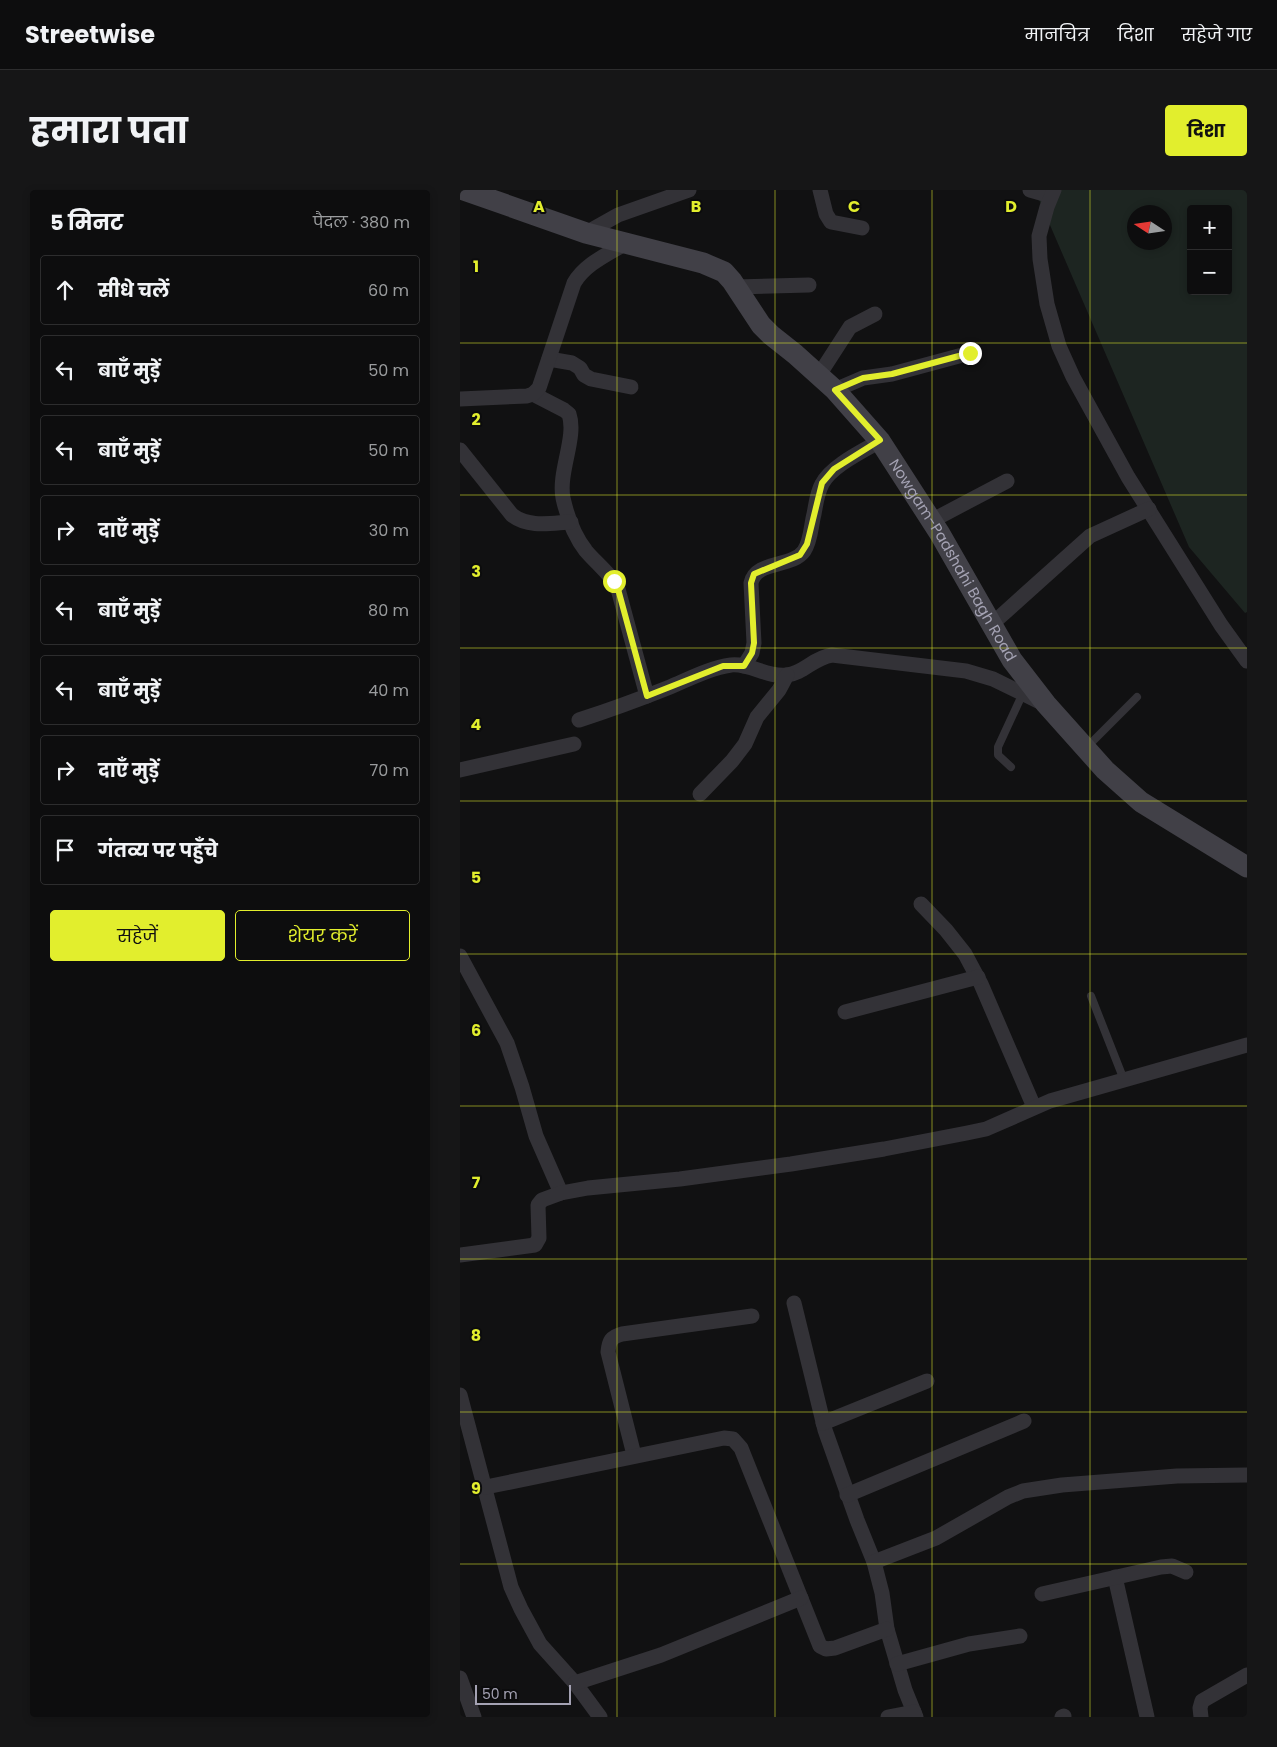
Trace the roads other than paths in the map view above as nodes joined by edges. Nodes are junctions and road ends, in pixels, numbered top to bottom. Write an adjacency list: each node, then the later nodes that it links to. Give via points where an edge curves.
1 (464, 190): 7 (main road, Nowgam-Padshahi Bagh Road)
2 (689, 190): 7 (street, via 618,215)
3 (820, 190): 6 (street, via 831,222)
4 (1030, 190): 5 (street)
5 (1053, 193): 22 (street, via 1039,236 1047,304 1059,346 1073,377)
6 (862, 228)
7 (586, 233): 8 (main road, Nowgam-Padshahi Bagh Road)
8 (626, 243): 10 (main road, Nowgam-Padshahi Bagh Road, via 716,268 724,272); 13 (street, via 579,274)
9 (809, 285): 10 (street)
10 (735, 287): 14 (main road, Nowgam-Padshahi Bagh Road, via 761,325)
11 (874, 314): 14 (street, via 850,327)
12 (970, 353): 16 (street, via 892,374 863,378)
13 (549, 359): 15 (street, via 572,363 591,379); 17 (street, via 539,388)
14 (819, 375): 16 (main road, Nowgam-Padshahi Bagh Road)
15 (631, 387)
16 (835, 390): 19 (main road, Nowgam-Padshahi Bagh Road)
17 (533, 394): 18 (street); 24 (street, via 564,410 571,419 562,490)
18 (460, 399)
19 (880, 440): 23 (main road, Nowgam-Padshahi Bagh Road); 27 (street, via 834,469 822,483 807,544 800,555 754,574 751,583 754,643)
20 (460, 450): 24 (street, via 519,520 531,524)
21 (1007, 481): 23 (street)
22 (1149, 509): 25 (street, via 1090,536); 26 (street)
23 (931, 520): 25 (main road, Nowgam-Padshahi Bagh Road)
24 (571, 522): 30 (street, via 580,542 618,589)
25 (992, 624): 32 (main road, Nowgam-Padshahi Bagh Road, via 1012,660)
26 (1247, 661)
27 (744, 666): 28 (street); 30 (street, via 723,666)
28 (786, 676): 29 (street, via 832,655 966,671); 38 (street, via 732,761)
29 (1023, 693): 32 (street); 36 (lane, via 998,747 998,755)
30 (647, 696): 33 (street)
31 (1137, 697): 35 (lane)
32 (1046, 704): 35 (main road, Nowgam-Padshahi Bagh Road)
33 (579, 720)
34 (574, 744): 37 (street)
35 (1086, 748): 39 (main road, Nowgam-Padshahi Bagh Road, via 1141,802)
36 (1011, 767)
37 (460, 770)
38 (700, 794)
39 (1247, 867)
40 (920, 904): 42 (street, via 946,930)
41 (460, 956): 48 (street, via 507,1042 536,1136)
42 (978, 977): 44 (street); 47 (street)
43 (1091, 996): 46 (lane)
44 (845, 1012)
45 (1247, 1045): 46 (street)
46 (1124, 1080): 47 (street)
47 (1034, 1108): 48 (street, via 986,1128 884,1150)
48 (561, 1193): 49 (street, via 542,1200 538,1205 539,1238 535,1244)
49 (460, 1255)
50 (794, 1303): 55 (street)
51 (752, 1316): 56 (street, via 622,1334 610,1341 608,1352)
52 (927, 1381): 55 (street)
53 (460, 1395): 58 (street)
54 (1024, 1421): 59 (street)
55 (823, 1423): 59 (street)
56 (634, 1455): 58 (street); 64 (street, via 724,1438 737,1442)
57 (1247, 1475): 60 (street, via 1177,1476 1023,1491 936,1538)
58 (486, 1487): 70 (street, via 506,1572 521,1609 540,1644)
59 (847, 1495): 60 (street)
60 (874, 1562): 65 (street)
61 (1186, 1572): 62 (street, via 1168,1566)
62 (1115, 1577): 63 (street); 75 (street)
63 (1042, 1594)
64 (801, 1598): 65 (street, via 818,1643 826,1649); 70 (street, via 661,1655)
65 (887, 1630): 67 (street)
66 (1020, 1636): 67 (street, via 969,1644)
67 (897, 1664): 71 (street)
68 (1246, 1675): 76 (street, via 1202,1701)
69 (460, 1678): 72 (street)
70 (575, 1683): 73 (street)
71 (915, 1714): 74 (street)
72 (474, 1717)
73 (600, 1717)
74 (888, 1717)
75 (1147, 1717)
76 (1201, 1717)

